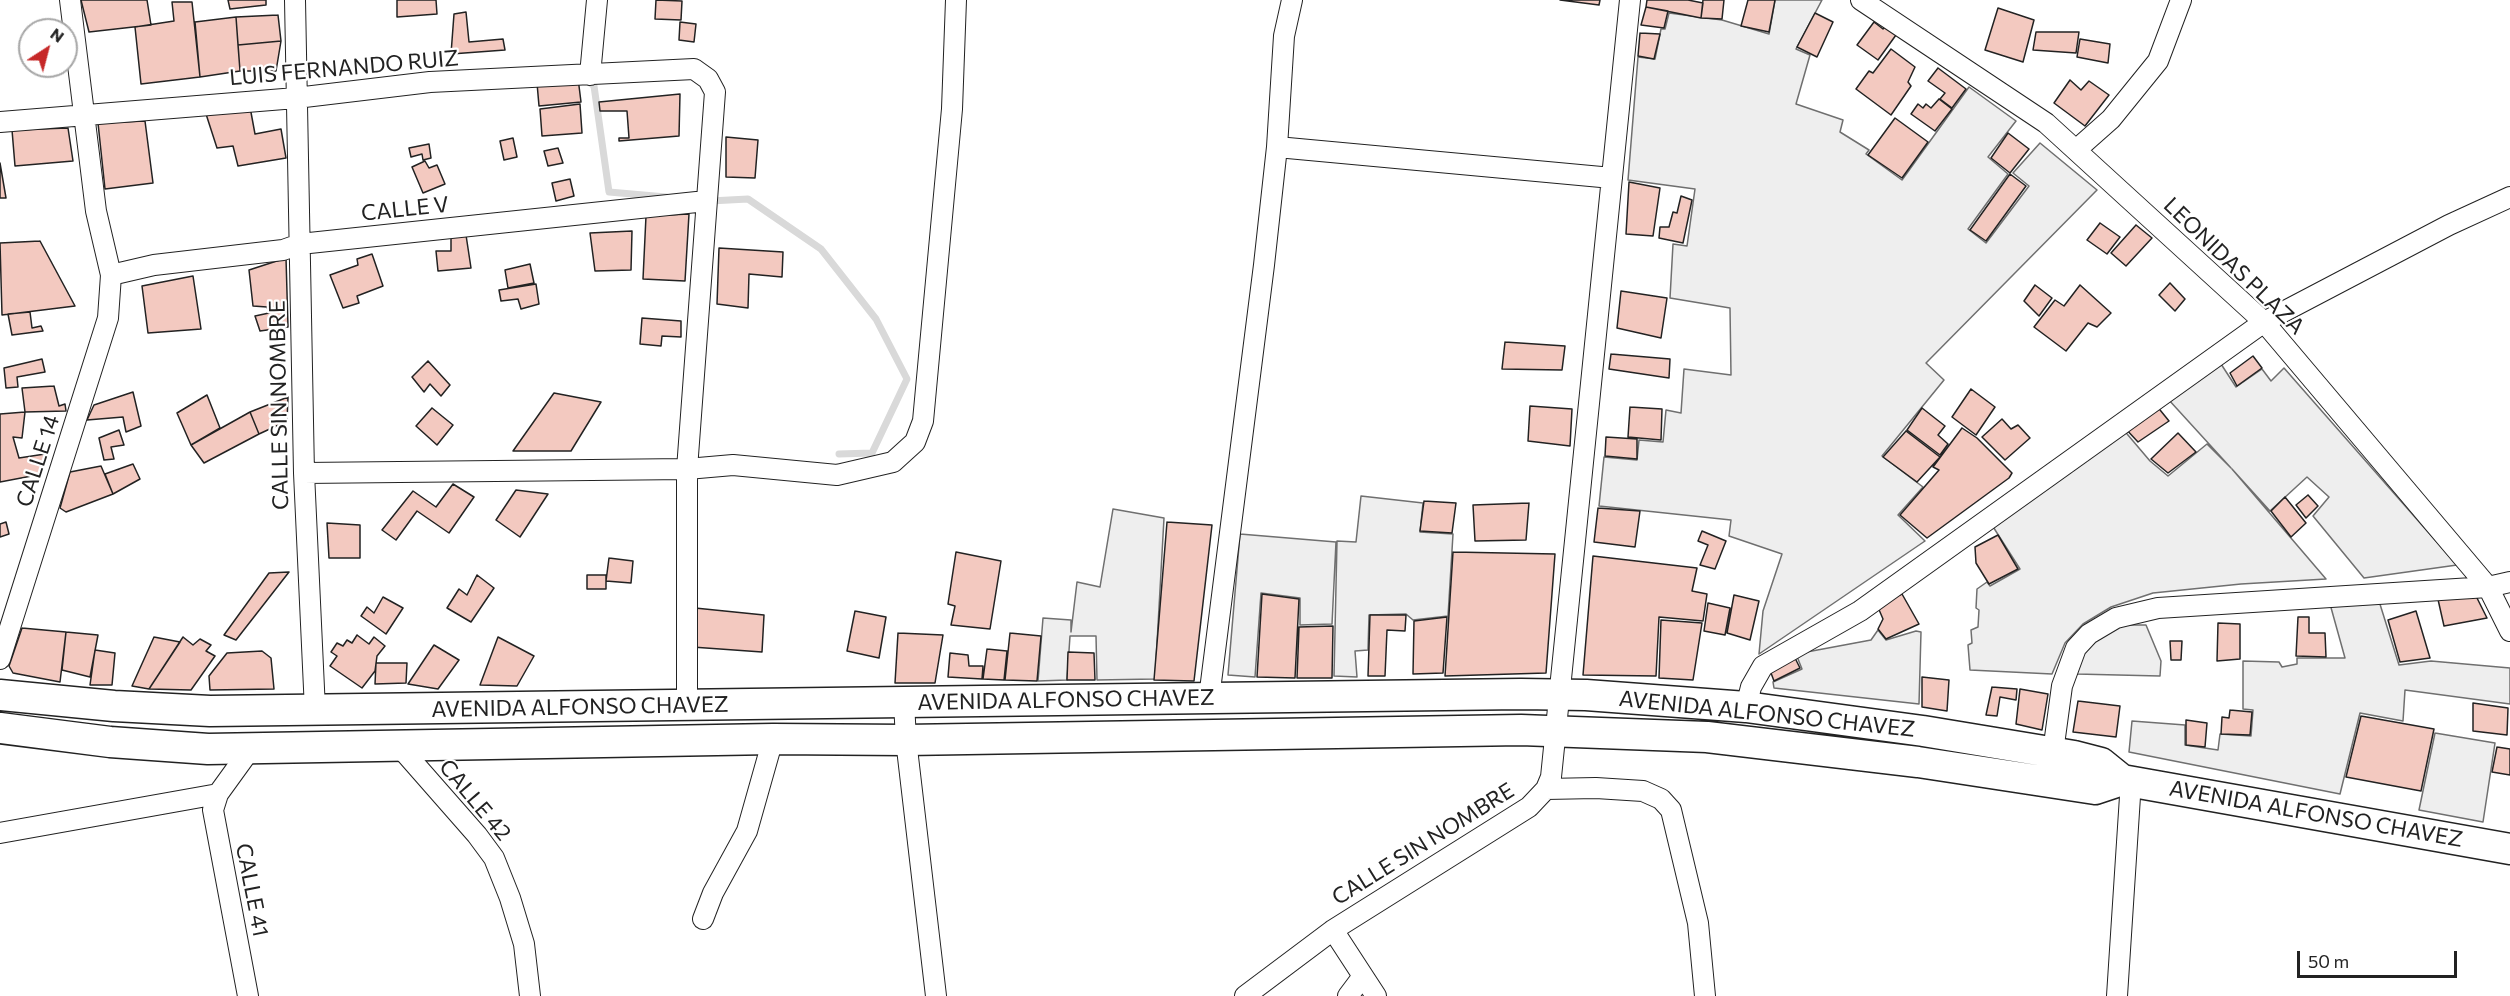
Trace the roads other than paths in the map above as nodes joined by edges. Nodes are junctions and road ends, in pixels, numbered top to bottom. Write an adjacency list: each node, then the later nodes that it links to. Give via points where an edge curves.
1 (70, 0): 11 (street, CALLE 14)
2 (295, 0): 10 (street, CALLE SIN NOMBRE)
3 (597, 0): 9 (street)
4 (956, 0): 21 (street, via 952,109 923,421 915,442 893,462 837,475 733,465)
5 (1292, 0): 13 (street, via 1284,36)
6 (1630, 0): 15 (street, CALLE SIN NOMBRE)
7 (1861, 0): 14 (street, LEONIDAS PLAZA, via 2046,123)
8 (2181, 0): 14 (street, via 2158,61 2111,119)
9 (590, 75): 10 (street, LUIS FERNANDO RUIZ, via 430,82); 17 (street, LUIS FERNANDO RUIZ, via 693,69 708,79 715,92)
10 (296, 98): 11 (street, LUIS FERNANDO RUIZ); 18 (street, CALLE SIN NOMBRE)
11 (84, 115): 12 (street, LUIS FERNANDO RUIZ); 19 (street, CALLE 14, via 96,211)
12 (0, 122)
13 (1277, 147): 15 (street); 29 (street)
14 (2076, 150): 20 (street, LEONIDAS PLAZA)
15 (1612, 178): 27 (street, CALLE SIN NOMBRE)
16 (2510, 197): 20 (street)
17 (706, 201): 18 (street, CALLE V); 21 (street)
18 (300, 244): 19 (street, CALLE V); 22 (street, CALLE SIN NOMBRE)
19 (111, 275): 26 (street, CALLE 14, via 108,318)
20 (2264, 322): 24 (street, LEONIDAS PLAZA); 32 (street, via 1860,611 1763,666 1751,687)
21 (687, 469): 22 (street); 31 (street)
22 (304, 473): 33 (street, CALLE SIN NOMBRE)
23 (2510, 582): 24 (street)
24 (2488, 587): 25 (street, LEONIDAS PLAZA); 40 (street, via 2158,608 2116,618 2089,634 2076,648 2062,686)
25 (2510, 631)
26 (0, 659)
27 (1559, 694): 29 (main road, AVENIDA ALFONSO CHAVEZ); 32 (main road, AVENIDA ALFONSO CHAVEZ); 35 (street, CALLE SIN NOMBRE)
28 (0, 695): 33 (main road, AVENIDA ALFONSO CHAVEZ, via 210,711)
29 (1209, 698): 30 (main road, AVENIDA ALFONSO CHAVEZ)
30 (904, 702): 31 (main road, AVENIDA ALFONSO CHAVEZ); 37 (street)
31 (687, 706): 33 (main road, AVENIDA ALFONSO CHAVEZ)
32 (1746, 707): 40 (main road, AVENIDA ALFONSO CHAVEZ)
33 (315, 710)
34 (0, 728): 39 (main road, AVENIDA ALFONSO CHAVEZ, via 117,743 208,749)
35 (1557, 731): 37 (main road, AVENIDA ALFONSO CHAVEZ); 41 (main road, AVENIDA ALFONSO CHAVEZ, via 1707,737 1918,762 2094,789); 42 (street, CALLE SIN NOMBRE)
36 (773, 739): 37 (main road, AVENIDA ALFONSO CHAVEZ); 38 (main road, AVENIDA ALFONSO CHAVEZ); 46 (street, via 747,831 713,893)
37 (906, 740): 51 (street)
38 (398, 745): 39 (main road, AVENIDA ALFONSO CHAVEZ); 50 (street, CALLE 42, via 494,858 524,944)
39 (252, 747): 43 (street)
40 (2053, 752): 41 (main road, AVENIDA ALFONSO CHAVEZ, via 2101,763)
41 (2126, 780): 45 (main road, AVENIDA ALFONSO CHAVEZ); 56 (street)
42 (1546, 789): 47 (street, CALLE SIN NOMBRE, via 1529,807); 55 (street, via 1642,791 1661,799 1671,810 1698,923)
43 (218, 794): 44 (street); 49 (street, CALLE 41, via 213,810)
44 (0, 833)
45 (2510, 849)
46 (704, 919)
47 (1333, 930): 48 (street, CALLE SIN NOMBRE); 52 (street, CALLE SIN NOMBRE)
48 (1363, 976): 53 (street); 54 (street, CALLE SIN NOMBRE)
49 (248, 996)
50 (530, 996)
51 (936, 996)
52 (1245, 996)
53 (1348, 996)
54 (1376, 996)
55 (1705, 996)
56 (2117, 996)

